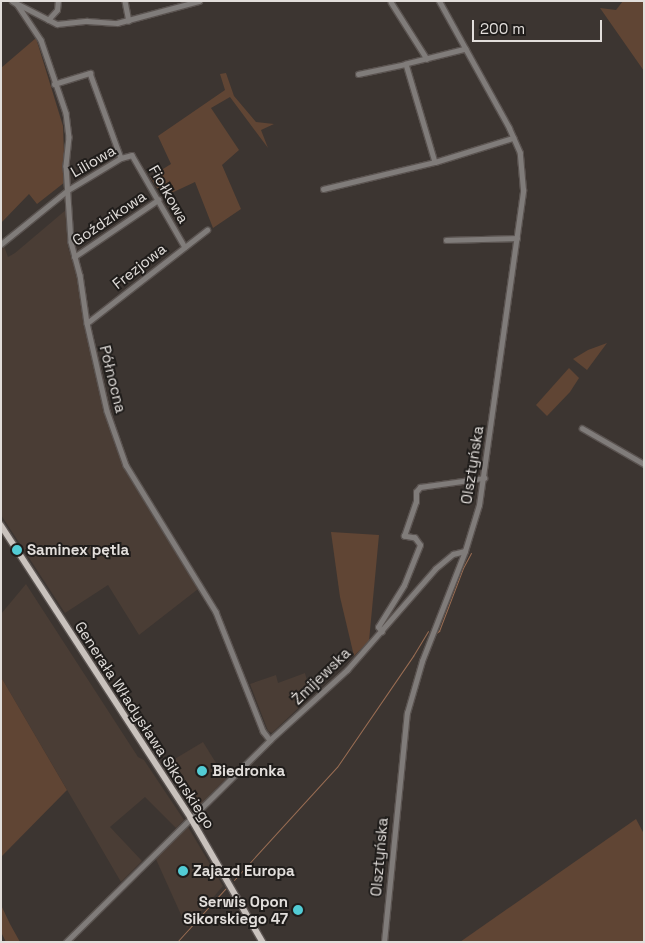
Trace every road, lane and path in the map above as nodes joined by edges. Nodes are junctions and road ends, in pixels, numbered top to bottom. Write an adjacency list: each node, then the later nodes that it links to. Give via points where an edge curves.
1 (58, 1): 7 (street, via 57,10)
2 (125, 1): 8 (street)
3 (199, 1): 8 (street)
4 (439, 1): 9 (street, Olsztyńska)
5 (16, 2): 7 (street); 13 (street, Północna, via 41,40)
6 (391, 2): 10 (street)
7 (48, 20): 8 (street, via 57,24)
8 (129, 21)
9 (466, 49): 10 (street); 14 (street, Olsztyńska)
10 (427, 59): 11 (street)
11 (406, 64): 12 (street); 17 (street)
12 (358, 74)
13 (54, 84): 16 (street, via 90,73); 19 (street, Północna, via 70,137 66,166)
14 (513, 138): 17 (street); 22 (street, Olsztyńska, via 520,152 524,180)
15 (132, 155): 16 (street, Liliowa); 20 (street, Fiołkowa)
16 (121, 158): 19 (street, Liliowa)
17 (435, 162): 18 (street)
18 (323, 189)
19 (68, 190): 24 (street, Liliowa); 26 (street, Północna)
20 (158, 200): 25 (street, Fiołkowa); 26 (street, Goździkowa)
21 (207, 230): 25 (street, Frezjowa)
22 (517, 238): 23 (street); 30 (street, Olsztyńska)
23 (446, 240)
24 (1, 244)
25 (185, 247): 27 (street, Frezjowa)
26 (74, 257): 27 (street, Północna)
27 (87, 323): 34 (street, Północna, via 103,399 124,459 216,612 263,731)
28 (582, 428): 29 (street)
29 (644, 464)
30 (484, 478): 32 (street, Olsztyńska, via 478,511); 33 (street, via 420,487 416,492 416,502 404,536 415,538 420,545 404,585 378,627)
31 (1, 525): 35 (main road, Generała Władysława Sikorskiego)
32 (465, 551): 33 (street, Żmijewska, via 453,554 435,569); 38 (street, Olsztyńska, via 422,661 407,713)
33 (382, 632): 34 (street, Żmijewska, via 347,670)
34 (270, 740): 35 (street, Żmijewska)
35 (190, 818): 36 (street, Żmijewska); 37 (main road, Generała Władysława Sikorskiego)
36 (66, 942)
37 (263, 942)
38 (384, 942)

